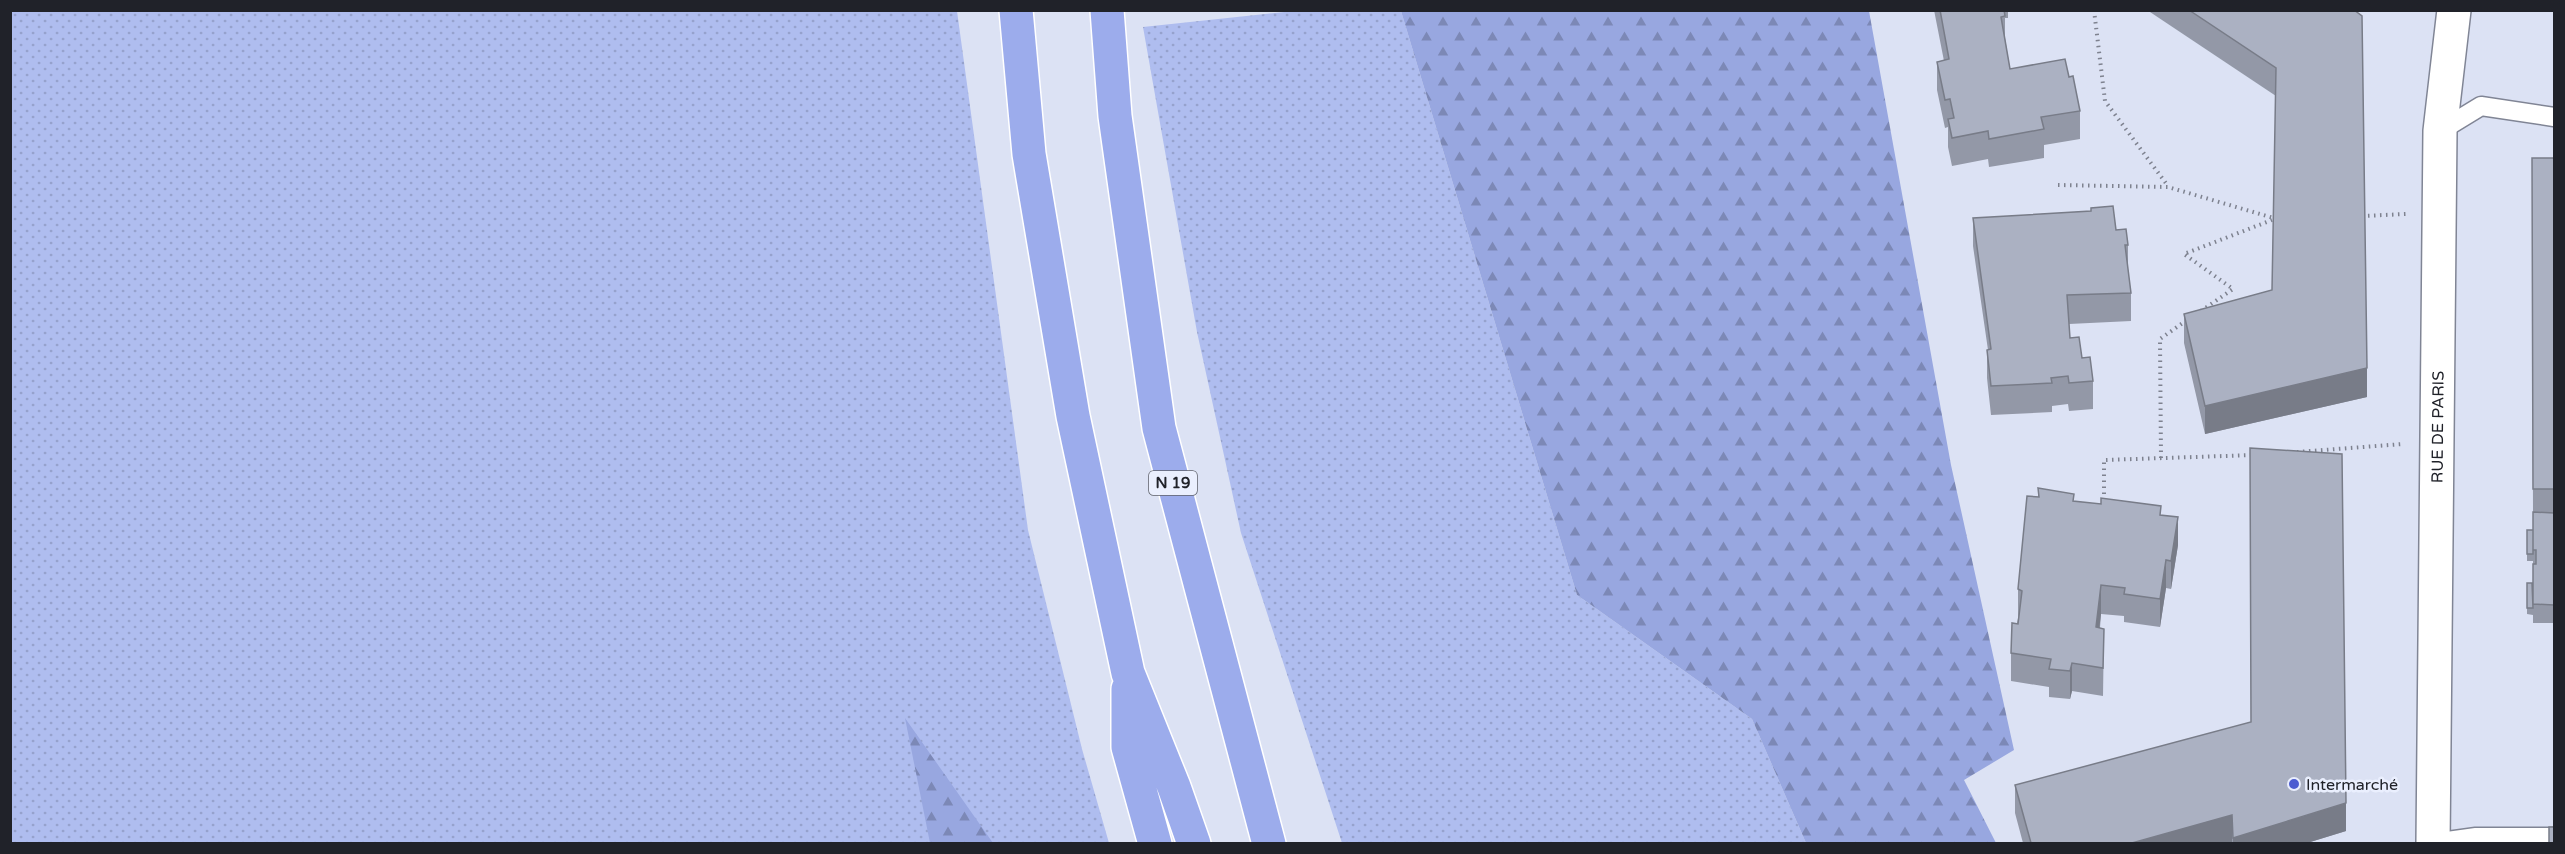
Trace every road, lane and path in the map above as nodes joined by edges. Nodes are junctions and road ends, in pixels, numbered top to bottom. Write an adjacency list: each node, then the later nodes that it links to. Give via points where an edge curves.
1 (1016, 10): 18 (highway, via 1029,154 1070,393)
2 (1107, 10): 22 (highway, N 19, via 1115,116 1159,429)
3 (2094, 10): 8 (path, via 2105,101)
4 (2454, 10): 6 (street, RUE DE PARIS)
5 (2554, 117): 6 (lane, via 2481,105)
6 (2440, 131): 9 (street, RUE DE PARIS)
7 (2058, 185): 8 (path)
8 (2168, 186): 11 (path)
9 (2439, 213): 10 (path); 13 (street, RUE DE PARIS)
10 (2353, 216)
11 (2274, 219): 12 (path); 16 (path, via 2184,254 2233,289 2160,339)
12 (2285, 219)
13 (2437, 441): 14 (path); 23 (street, RUE DE PARIS)
14 (2289, 452)
15 (2266, 454): 16 (path)
16 (2161, 458): 17 (path, via 2104,460)
17 (2104, 502)
18 (1128, 673): 20 (highway, via 1128,747); 21 (highway)
19 (2554, 837): 23 (lane, via 2476,837)
20 (1155, 843)
21 (1194, 843)
22 (1269, 843)
23 (2433, 843)

